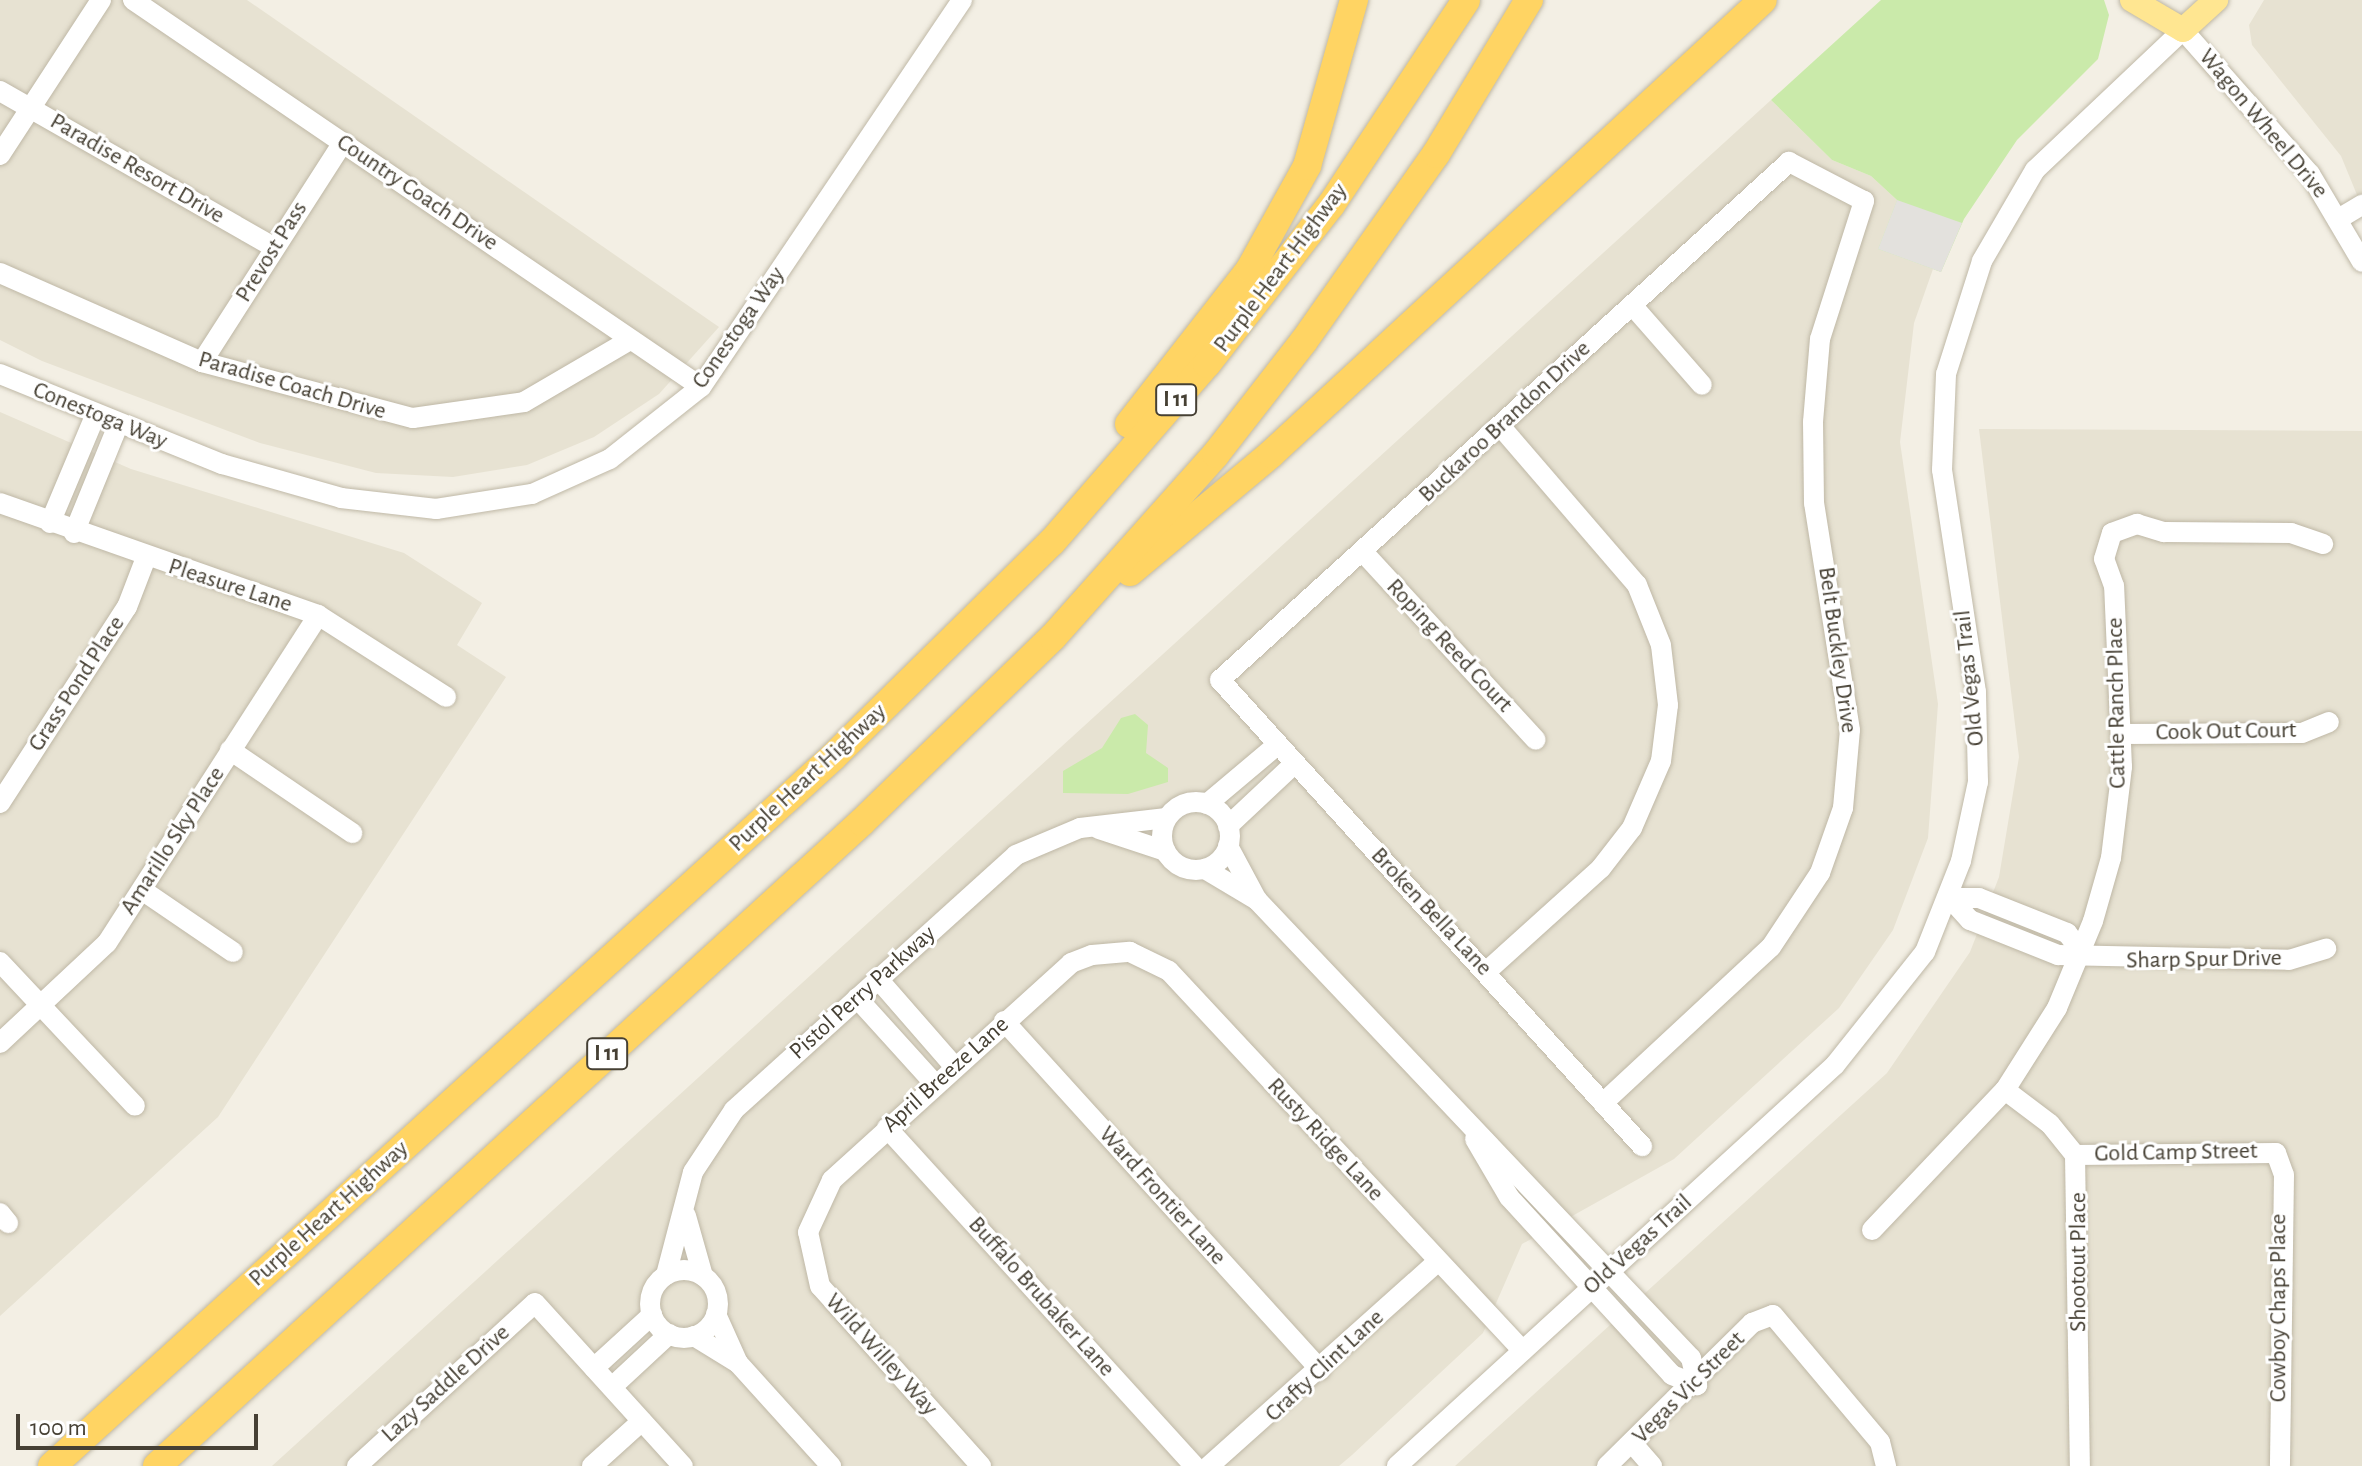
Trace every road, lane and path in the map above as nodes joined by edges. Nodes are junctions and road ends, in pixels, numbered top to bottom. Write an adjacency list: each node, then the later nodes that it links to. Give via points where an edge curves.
1 (101, 0): 13 (street)
2 (133, 0): 14 (street, Country Coach Drive)
3 (962, 0): 27 (street, Conestoga Way)
4 (1354, 0): 46 (highway, via 1307,166 1250,269 1152,398)
5 (1466, 0): 46 (highway, Purple Heart Highway / I 11, via 1331,205 1207,364 1052,542)
6 (1529, 0): 38 (highway, I 11, via 1436,154 1304,341 1216,454)
7 (1763, 0): 38 (highway, via 1271,454)
8 (2132, 0): 11 (main road, Wagon Wheel Drive)
9 (2168, 0): 11 (main road, Wagon Wheel Drive)
10 (2216, 0): 11 (main road)
11 (2183, 30): 18 (street, Wagon Wheel Drive); 57 (street, Old Vegas Trail, via 2035,170 1995,232 1956,332 1942,470 1979,737 1972,820)
12 (0, 91): 13 (street, Paradise Resort Drive)
13 (30, 108): 15 (street); 19 (street, Paradise Resort Drive)
14 (343, 142): 19 (street, Prevost Pass); 23 (street, Country Coach Drive)
15 (0, 155)
16 (1789, 162): 22 (street, Buckaroo Brandon Drive); 73 (street, Belt Buckley Drive, via 1864,201 1823,326 1813,422 1814,503 1850,730 1843,808 1820,873 1779,938)
17 (2362, 205): 18 (street)
18 (2340, 218): 20 (street, Wagon Wheel Drive)
19 (274, 247): 24 (street, Prevost Pass)
20 (2362, 262)
21 (0, 273): 24 (street, Paradise Coach Drive)
22 (1632, 305): 26 (street); 30 (street, Buckaroo Brandon Drive)
23 (630, 340): 24 (street, Paradise Coach Drive, via 541,396 437,418 336,403); 27 (street, Country Coach Drive)
24 (202, 362)
25 (0, 374): 28 (street, Conestoga Way)
26 (1702, 385)
27 (701, 387): 29 (street, Conestoga Way, via 610,459 532,494 463,508 341,498)
28 (95, 416): 29 (street, Conestoga Way); 32 (street)
29 (118, 425): 33 (street)
30 (1500, 426): 35 (street, Buckaroo Brandon Drive); 64 (street, via 1637,585 1661,645 1668,705 1661,761 1632,828 1601,868)
31 (0, 503): 32 (street, Pleasure Lane)
32 (50, 523): 33 (street, Pleasure Lane)
33 (74, 533): 36 (street, Pleasure Lane)
34 (2323, 544): 42 (street, Cattle Ranch Place, via 2291,533 2164,532 2137,524 2112,533 2104,559 2114,586)
35 (1363, 552): 39 (street, Buckaroo Brandon Drive); 43 (street, Roping Reed Court)
36 (145, 560): 37 (street, Pleasure Lane); 48 (street, Grass Pond Place, via 127,607)
37 (318, 615): 40 (street, Pleasure Lane); 45 (street, Amarillo Sky Place)
38 (1053, 637): 101 (highway, I 11, via 862,822)
39 (1220, 680): 44 (street, Broken Bella Lane)
40 (446, 697)
41 (2329, 722): 42 (street, Cook Out Court, via 2302,733)
42 (2122, 734): 62 (street, Cattle Ranch Place, via 2111,858)
43 (1536, 740)
44 (1277, 745): 47 (street, Broken Bella Lane); 49 (street)
45 (230, 750): 52 (street); 56 (street, Amarillo Sky Place)
46 (833, 757): 100 (highway, Purple Heart Highway / I 11)
47 (1294, 764): 53 (street); 64 (street, Broken Bella Lane)
48 (0, 803)
49 (1207, 804): 50 (street, via 1186,803); 53 (street)
50 (1166, 818): 51 (street, Pistol Perry Parkway); 54 (street)
51 (1099, 829): 54 (street, Pistol Perry Parkway); 65 (street, Pistol Perry Parkway, via 1057,834 1016,855)
52 (352, 833)
53 (1228, 836): 55 (street); 58 (street)
54 (1165, 851): 55 (street, via 1184,868)
55 (1205, 869): 58 (street)
56 (142, 890): 61 (street); 67 (street, Amarillo Sky Place, via 107,943)
57 (1950, 898): 62 (street, Sharp Spur Drive, via 1970,920 2058,955); 84 (street, Old Vegas Trail, via 1900,992 1860,1040)
58 (1257, 900): 76 (street)
59 (2326, 949): 62 (street, Sharp Spur Drive, via 2289,960 2115,961)
60 (1114, 950): 68 (street, April Breeze Lane, via 1071,963); 83 (street, Rusty Ridge Lane, via 1169,971)
61 (233, 952)
62 (2082, 952): 72 (street, Cattle Ranch Place, via 2057,1008)
63 (0, 962): 67 (street)
64 (1486, 972): 73 (street, Broken Bella Lane)
65 (878, 979): 66 (street, Pistol Perry Parkway); 70 (street)
66 (857, 998): 71 (street); 80 (street, Pistol Perry Parkway, via 713,1136 693,1172)
67 (43, 1004): 69 (street, Amarillo Sky Place); 74 (street)
68 (1004, 1021): 70 (street, April Breeze Lane); 95 (street, Ward Frontier Lane)
69 (0, 1043)
70 (954, 1066): 71 (street, April Breeze Lane)
71 (935, 1084): 75 (street, April Breeze Lane)
72 (2005, 1090): 79 (street, via 2050,1124); 81 (street, Cattle Ranch Place)
73 (1603, 1103): 77 (street, Broken Bella Lane)
74 (135, 1106)
75 (887, 1128): 82 (street, April Breeze Lane, via 832,1180); 107 (street, Buffalo Brubaker Lane)
76 (1475, 1139): 84 (street, via 1515,1165); 87 (street, via 1495,1181)
77 (1642, 1146)
78 (2276, 1153): 79 (street, Gold Camp Street); 114 (street, Cowboy Chaps Place, via 2284,1175)
79 (2075, 1155): 113 (street, Shootout Place)
80 (686, 1216): 85 (street, Pistol Perry Parkway); 86 (street, Pistol Perry Parkway)
81 (1872, 1230)
82 (808, 1232): 106 (street, Wild Willey Way, via 820,1286)
83 (1437, 1262): 92 (street, Rusty Ridge Lane); 95 (street, Crafty Clint Lane)
84 (1611, 1270): 87 (street, Old Vegas Trail); 96 (street, via 1691,1358)
85 (666, 1275): 86 (street); 89 (street, via 653,1290)
86 (703, 1276): 88 (street, via 714,1289)
87 (1593, 1286): 92 (street, Old Vegas Trail); 96 (street, via 1672,1375)
88 (716, 1314): 91 (street); 93 (street)
89 (652, 1315): 90 (street); 94 (street)
90 (669, 1334): 91 (street); 97 (street)
91 (694, 1336): 93 (street)
92 (1523, 1351): 109 (street, Old Vegas Trail)
93 (738, 1363): 105 (street)
94 (594, 1368): 97 (street); 102 (street, Lazy Saddle Drive, via 535,1303)
95 (1320, 1370): 108 (street, Crafty Clint Lane)
96 (1697, 1385): 99 (street, Vegas Vic Street); 112 (street, Vegas Vic Street, via 1752,1323 1773,1315 1880,1442)
97 (612, 1387): 98 (street)
98 (642, 1421): 103 (street); 104 (street)
99 (1633, 1444): 110 (street, Vegas Vic Street); 111 (street)
100 (52, 1466)
101 (157, 1466)
102 (357, 1466)
103 (592, 1466)
104 (683, 1466)
105 (831, 1466)
106 (981, 1466)
107 (1195, 1466)
108 (1209, 1466)
109 (1397, 1466)
110 (1607, 1466)
111 (1652, 1466)
112 (1886, 1466)
113 (2080, 1466)
114 (2280, 1466)

